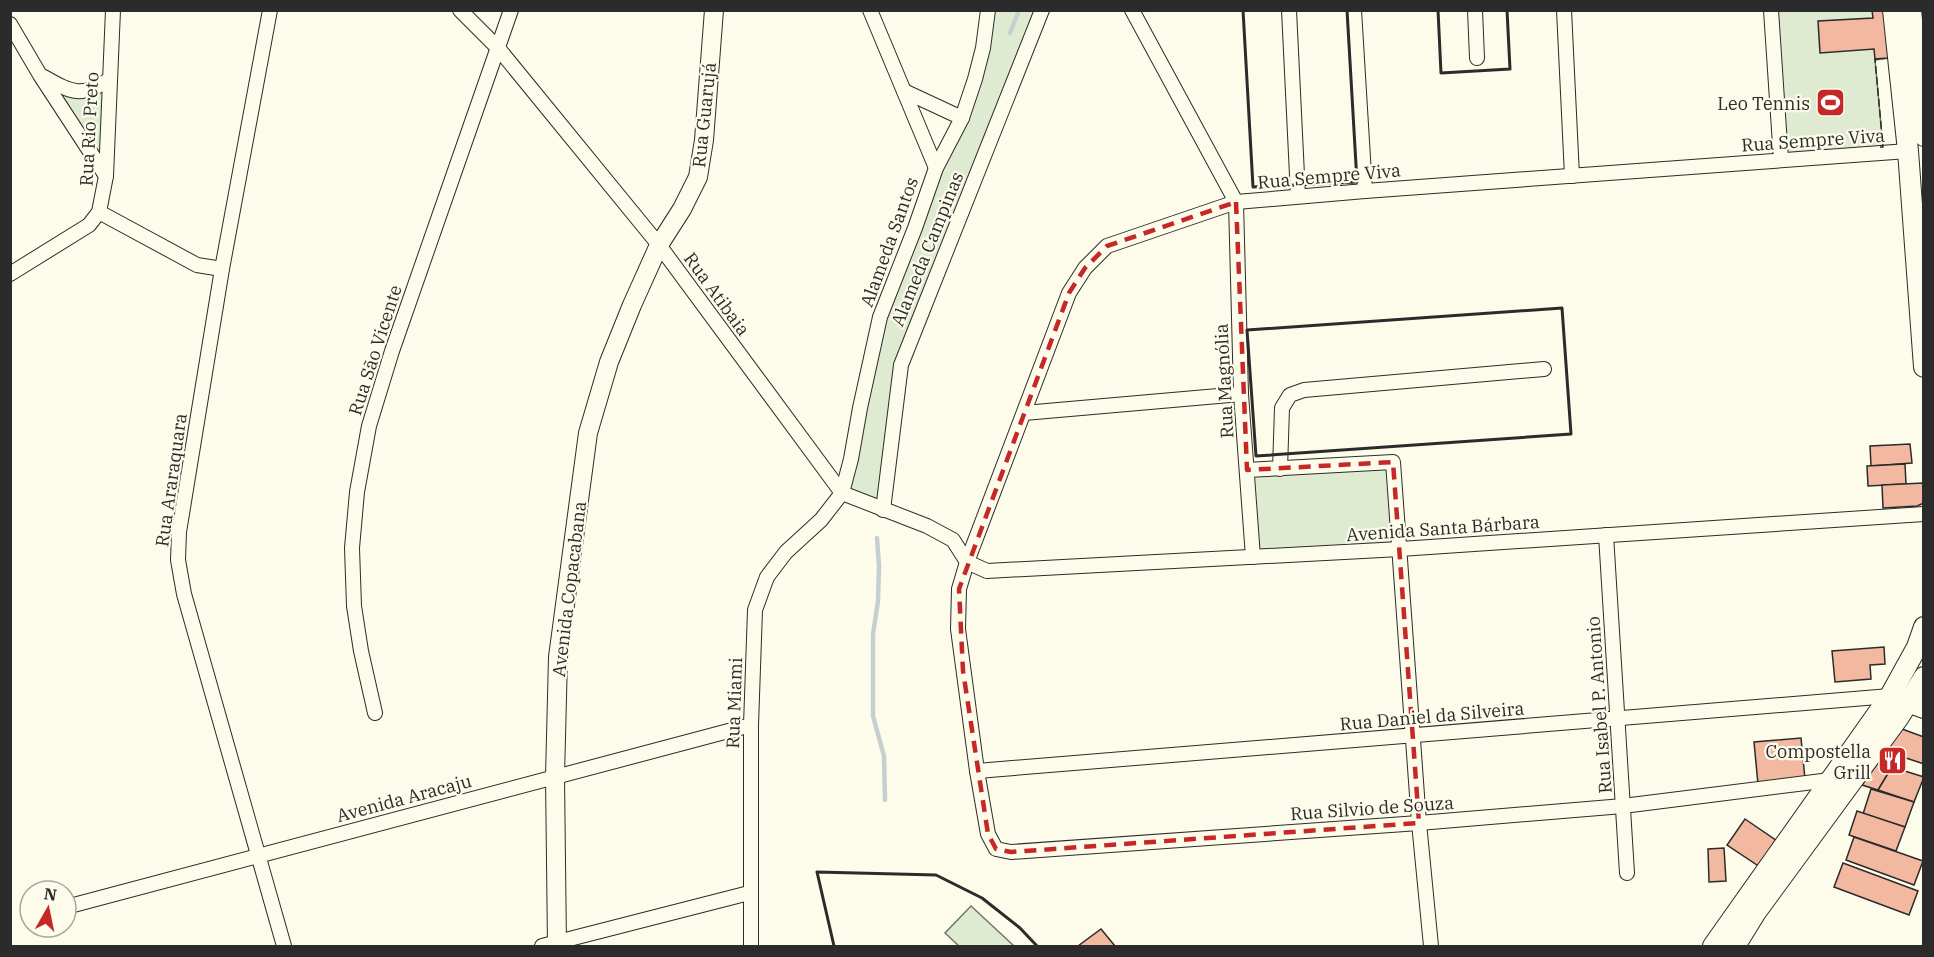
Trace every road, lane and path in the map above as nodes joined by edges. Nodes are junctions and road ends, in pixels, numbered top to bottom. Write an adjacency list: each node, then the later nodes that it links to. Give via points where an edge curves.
1 (113, 10): 21 (street, Rua Rio Preto)
2 (270, 10): 36 (street, Rua Araraquara)
3 (460, 10): 18 (street, Rua Atibaia)
4 (511, 10): 18 (street, Rua São Vicente)
5 (714, 10): 35 (street, Rua Guarujá, via 698,177)
6 (870, 10): 22 (street)
7 (988, 10): 23 (street, Alameda Santos, via 983,48)
8 (1042, 10): 45 (street, Alameda Campinas, via 901,365)
9 (1132, 10): 33 (street)
10 (1289, 10): 32 (street)
11 (1354, 10): 31 (street)
12 (1475, 10): 19 (street)
13 (1564, 10): 29 (street)
14 (1771, 10): 26 (street)
15 (1893, 10): 25 (main road)
16 (1915, 21): 24 (main road)
17 (10, 24): 20 (street)
18 (498, 48): 35 (street, Rua Atibaia); 54 (street, Rua São Vicente, via 369,426 351,548 354,606)
19 (1477, 58)
20 (40, 75): 21 (street, via 79,92); 28 (street)
21 (110, 79): 28 (street, Rua Rio Preto)
22 (904, 90): 23 (street); 27 (street)
23 (962, 118): 27 (street, Alameda Santos)
24 (1923, 136)
25 (1908, 151): 26 (street, Rua Sempre Viva); 30 (main road)
26 (1781, 160): 29 (street, Rua Sempre Viva)
27 (936, 168): 44 (street, Alameda Santos, via 880,317)
28 (106, 176): 34 (street, Rua Rio Preto)
29 (1572, 176): 31 (street, Rua Sempre Viva)
30 (1917, 185): 38 (main road)
31 (1365, 191): 32 (street, Rua Sempre Viva)
32 (1298, 196): 33 (street, Rua Sempre Viva)
33 (1236, 202): 40 (street, Rua Magnólia); 41 (street, Rua Sempre Viva, via 1107,246 1085,268 1069,293)
34 (99, 212): 36 (street, via 197,265); 37 (street, Rua Rio Preto, via 88,225)
35 (659, 246): 44 (street, Rua Atibaia); 59 (street, Avenida Copacabana, via 609,362 588,433 558,657)
36 (222, 269): 63 (street, Rua Araraquara, via 178,532 178,560 184,594)
37 (10, 274)
38 (1923, 368)
39 (1544, 369): 42 (street, via 1297,392 1290,395 1282,408)
40 (1241, 394): 41 (street); 43 (street, Rua Magnólia)
41 (1024, 414): 50 (street, Rua Sempre Viva)
42 (1280, 469): 43 (street); 48 (street, via 1393,462)
43 (1247, 470): 49 (street, Rua Magnólia)
44 (842, 493): 45 (street); 56 (street, Rua Miami, via 767,577 755,610)
45 (883, 510): 50 (street, via 953,540)
46 (1923, 514): 47 (street, Avenida Santa Bárbara)
47 (1606, 535): 48 (street, Avenida Santa Bárbara); 55 (street, Rua Isabel P. Antonio)
48 (1400, 549): 49 (street, Avenida Santa Bárbara); 57 (street)
49 (1253, 557): 50 (street, Avenida Santa Bárbara, via 987,571)
50 (967, 562): 58 (street, Rua Sempre Viva, via 959,589 958,629)
51 (1923, 627): 53 (main road)
52 (1923, 677): 53 (main road)
53 (1907, 703): 55 (street, Rua Daniel da Silveira); 60 (main road); 72 (main road)
54 (375, 713)
55 (1618, 718): 57 (street, Rua Daniel da Silveira); 61 (street, Rua Isabel P. Antonio)
56 (751, 725): 59 (street, Avenida Aracaju); 65 (street, Rua Miami)
57 (1413, 735): 58 (street, Rua Daniel da Silveira); 62 (street)
58 (977, 771): 62 (street, Rua Silvio de Souza, via 988,834 996,849 1011,852)
59 (555, 777): 63 (street, Avenida Aracaju); 67 (street, Avenida Copacabana)
60 (1830, 780): 61 (street, Rua Silvio de Souza); 71 (main road)
61 (1623, 806): 62 (street, Rua Silvio de Souza); 64 (street, Rua Isabel P. Antonio)
62 (1419, 823): 70 (street)
63 (258, 856): 66 (street, Avenida Aracaju); 68 (street, Rua Araraquara)
64 (1627, 873)
65 (749, 893): 67 (street); 69 (street, Rua Miami)
66 (78, 904)
67 (552, 945)
68 (284, 946)
69 (751, 946)
70 (1431, 946)
71 (1713, 946)
72 (1735, 946)

